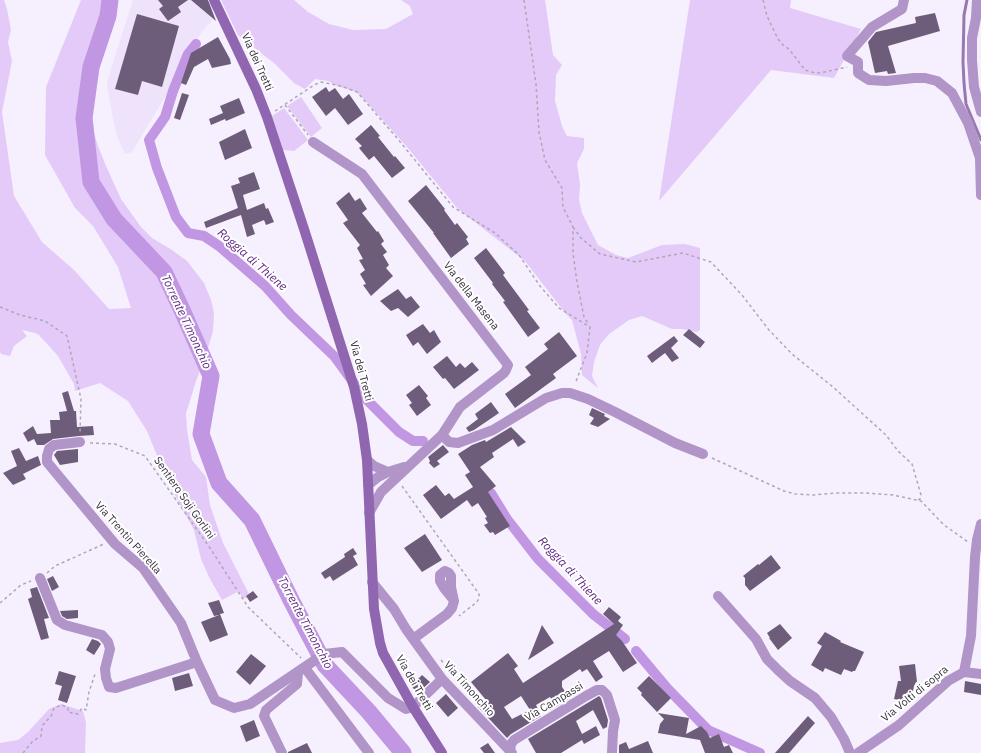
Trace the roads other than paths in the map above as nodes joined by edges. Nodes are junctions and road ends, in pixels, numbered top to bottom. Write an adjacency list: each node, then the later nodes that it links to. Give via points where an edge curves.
1 (214, 0): 10 (street, Via dei Tretti, via 267,117 351,373 362,424)
2 (904, 0): 6 (street, via 902,9 872,27 847,56 858,62 858,73 869,80 886,82 925,78 952,92 968,123 980,158)
3 (977, 0): 4 (street, via 972,60 974,87)
4 (981, 112)
5 (313, 142): 7 (street, Via della Masena, via 362,174 506,362 507,368 504,373 460,408)
6 (981, 195)
7 (442, 435): 9 (street, via 449,442 458,443 493,430 546,398 562,393 588,399 675,443); 11 (street, Via della Masena, via 408,466)
8 (80, 442): 20 (street, Via Trentin Pierella, via 54,445 49,448 46,462 115,544 143,568 181,623)
9 (703, 454)
10 (366, 460): 11 (street); 12 (street, Via dei Tretti)
11 (393, 474): 12 (street, Via della Masena, via 382,484); 13 (street, Via della Masena)
12 (368, 485): 13 (street, Via dei Tretti)
13 (369, 513): 16 (street, Via dei Tretti)
14 (981, 524): 22 (street, Via Volti di sopra, via 976,548 969,651)
15 (40, 578): 20 (street, via 57,620 65,625 102,635 108,642 110,649 105,669 109,687 116,688)
16 (372, 582): 19 (street, Via Timonchio, via 394,609); 25 (street, Via dei Tretti, via 375,622 383,653)
17 (718, 596): 31 (street, via 756,639 767,659 790,681 815,698 831,717)
18 (453, 599): 19 (street, via 452,608 447,614)
19 (413, 639): 24 (street, Via Timonchio)
20 (196, 662): 21 (street, Via Trentin Pierella, via 215,700 234,708 250,704)
21 (306, 667): 25 (street, Via Trentin Pierella, via 324,654 342,652 388,698 406,709); 27 (street, via 297,684 266,710 264,716); 28 (street)
22 (964, 672): 23 (street); 32 (street, Via Volti di sopra, via 948,681 899,725)
23 (981, 674)
24 (442, 679): 25 (street); 26 (street, Via Timonchio)
25 (413, 707): 29 (street, Via dei Tretti)
26 (511, 752): 30 (street, Via Campassi, via 514,740 586,696 602,690 607,695 615,720)
27 (282, 753)
28 (369, 753)
29 (442, 753)
30 (612, 753)
31 (850, 753)
32 (858, 753)

